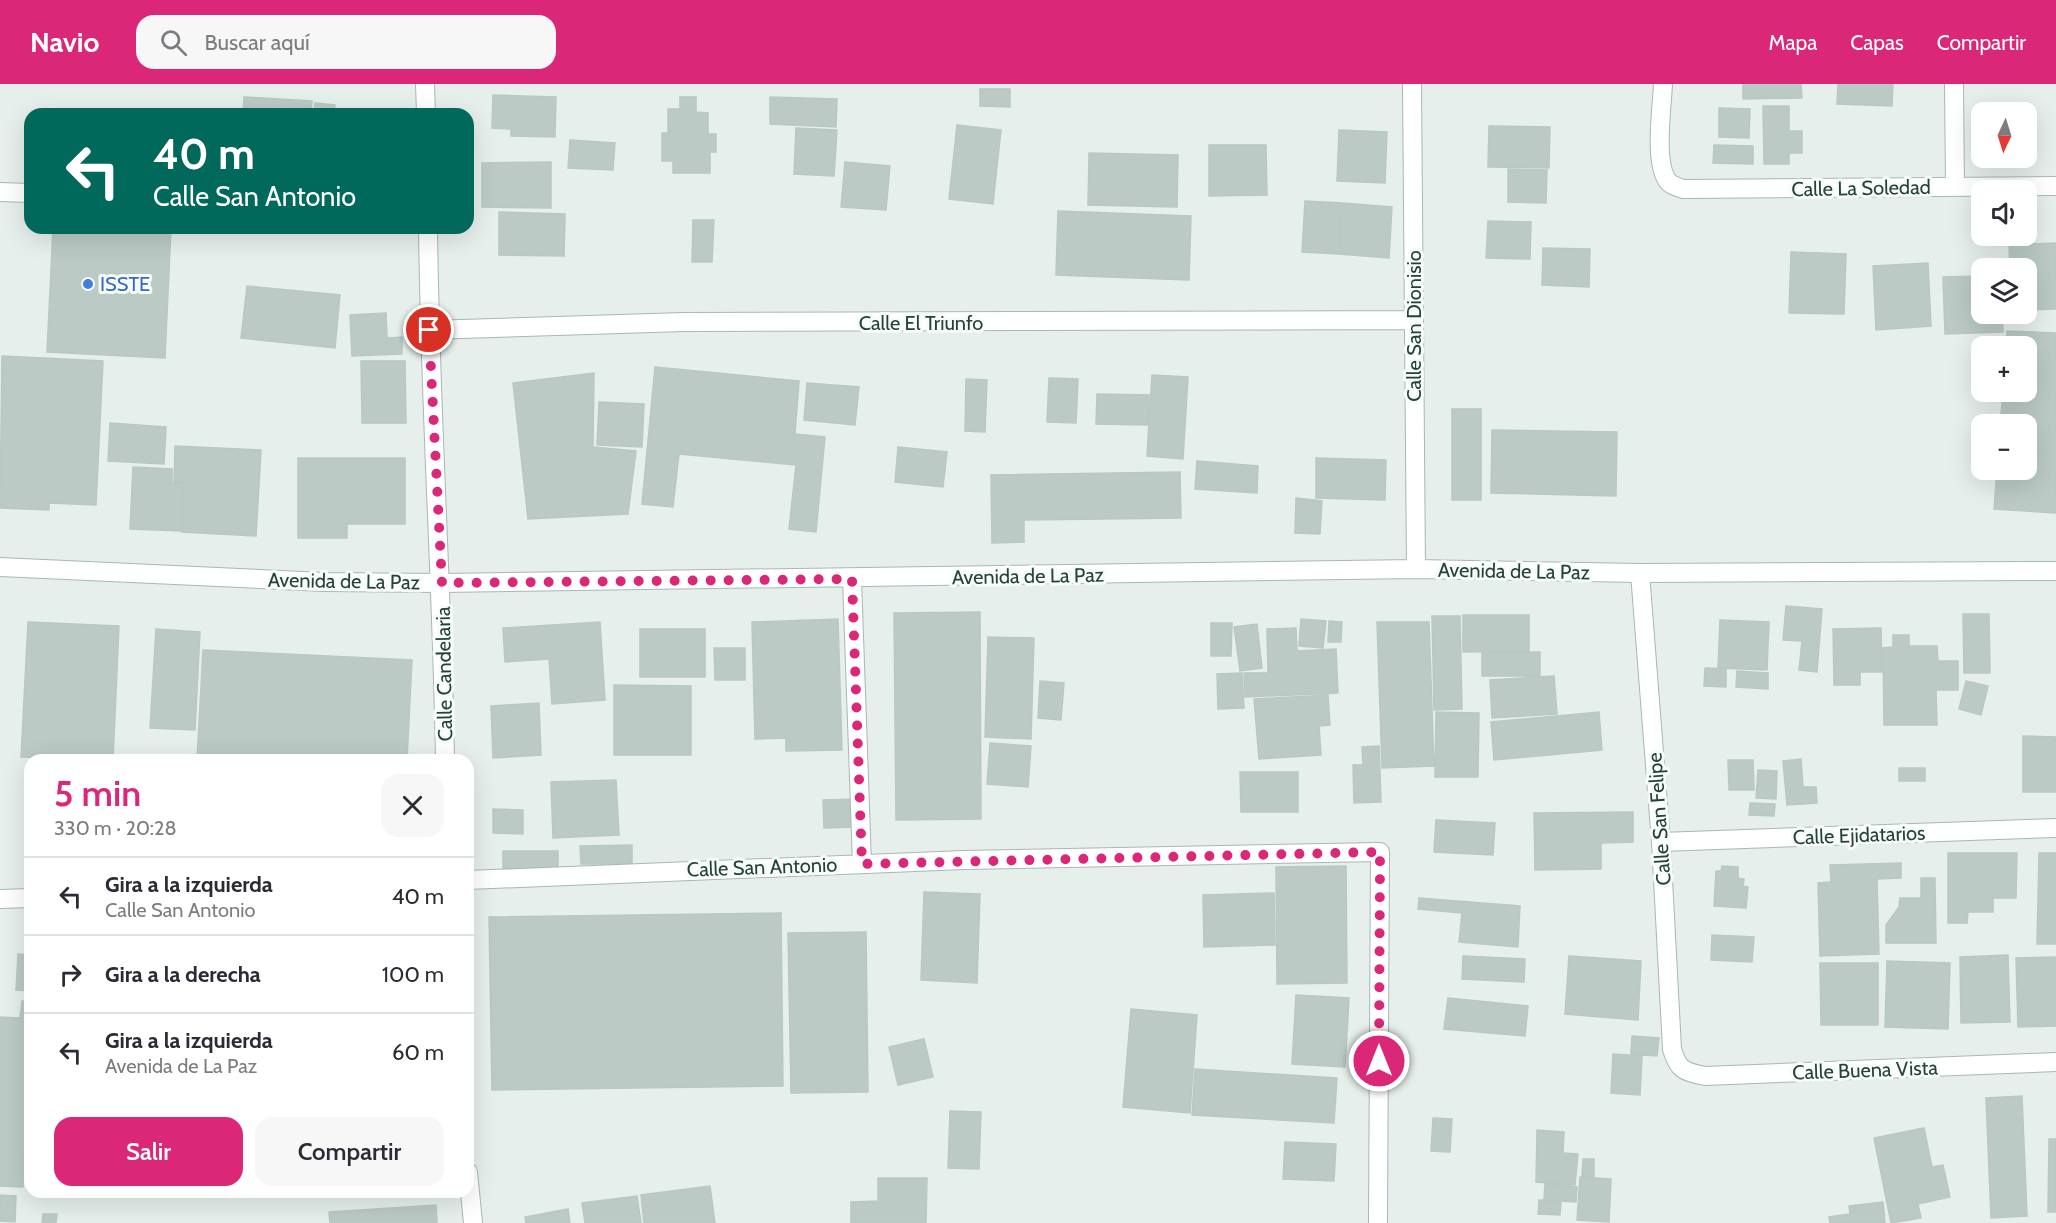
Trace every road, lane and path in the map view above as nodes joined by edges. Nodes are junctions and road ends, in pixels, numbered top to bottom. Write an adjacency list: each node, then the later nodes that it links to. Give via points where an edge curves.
1 (425, 84): 5 (street)
2 (1413, 84): 11 (street, Calle San Dionisio)
3 (1663, 84): 7 (street, Calle La Soledad, via 1663,173 1669,183 1683,189)
4 (1954, 84): 7 (street)
5 (426, 108)
6 (2056, 186): 7 (street, Calle La Soledad)
7 (1955, 187)
8 (0, 192): 9 (street)
9 (24, 193)
10 (428, 234): 12 (street, Calle Candelaria)
11 (1414, 320): 12 (street, Calle El Triunfo, via 684,322); 14 (street, Calle San Dionisio)
12 (429, 330): 18 (street, Calle Candelaria)
13 (0, 567): 18 (street, Avenida de La Paz, via 324,582)
14 (1416, 569): 16 (street, Avenida de La Paz); 17 (street, Avenida de La Paz)
15 (2056, 572): 16 (street, Avenida de La Paz)
16 (1640, 573): 21 (street, Calle San Felipe)
17 (852, 579): 18 (street, Avenida de La Paz); 22 (street)
18 (442, 583): 19 (street, Calle Candelaria)
19 (445, 754)
20 (2056, 828): 21 (street, Calle Ejidatarios)
21 (1661, 842): 27 (street, Calle San Felipe)
22 (862, 864): 23 (street, Calle San Antonio); 30 (street, Calle San Antonio, via 1380,852)
23 (474, 880)
24 (24, 898): 25 (street)
25 (0, 899)
26 (2056, 1062): 27 (street, Calle Buena Vista, via 1705,1076)
27 (1676, 1064)
28 (471, 1198): 29 (street)
29 (473, 1223)
30 (1378, 1223)

